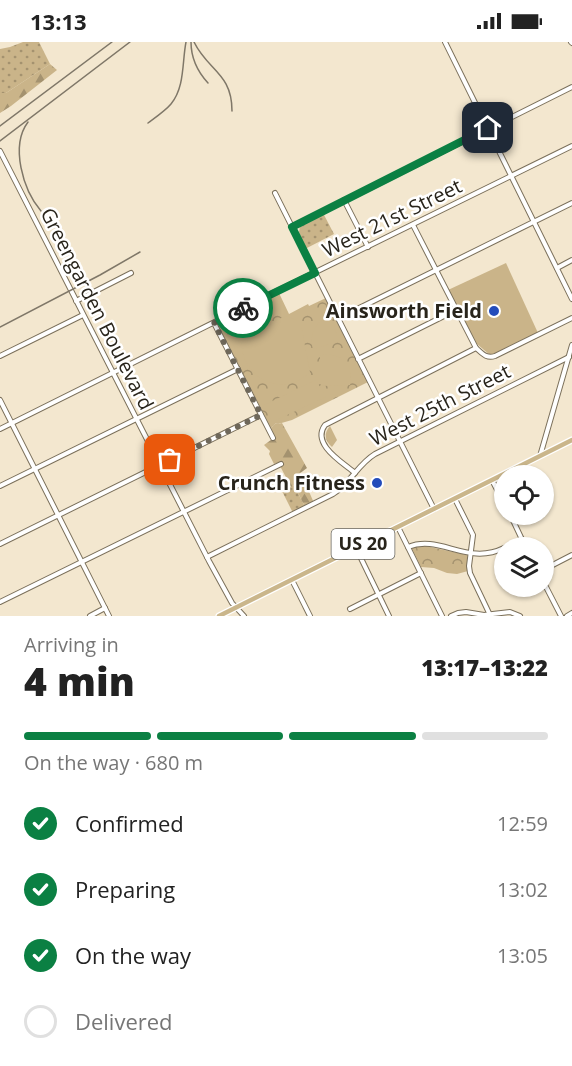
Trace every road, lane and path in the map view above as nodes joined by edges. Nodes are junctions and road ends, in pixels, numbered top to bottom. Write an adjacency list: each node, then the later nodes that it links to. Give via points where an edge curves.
1 (446, 42): 3 (street)
2 (572, 87): 3 (street)
3 (488, 128): 6 (street); 8 (street)
4 (572, 146): 6 (street, West 21st Street)
5 (0, 151): 20 (street, Greengarden Boulevard)
6 (511, 176): 10 (street); 11 (street, West 21st Street)
7 (275, 193): 12 (street)
8 (344, 200): 12 (street); 13 (street)
9 (572, 203): 10 (street)
10 (534, 222): 15 (street); 16 (street)
11 (413, 225): 13 (street, West 21st Street); 16 (street)
12 (292, 227): 18 (street)
13 (368, 247): 18 (street, West 21st Street)
14 (572, 260): 15 (street)
15 (557, 268): 19 (street)
16 (436, 270): 21 (street); 23 (street)
17 (131, 273): 20 (street)
18 (315, 273): 23 (street); 25 (street, West 21st Street)
19 (572, 299)
20 (76, 301): 22 (street, Greengarden Boulevard)
21 (456, 310): 27 (street); 30 (street)
22 (83, 315): 28 (street); 32 (street, Greengarden Boulevard)
23 (339, 318): 30 (street)
24 (572, 318): 27 (street, via 495,357 485,356)
25 (214, 323): 31 (street); 32 (street, West 21st Street)
26 (572, 345): 29 (street)
27 (476, 348): 33 (street)
28 (0, 356)
29 (569, 357): 41 (street, West 25th Street); 42 (street)
30 (358, 358): 33 (street)
31 (238, 369): 35 (street); 36 (street)
32 (113, 373): 36 (street, Greengarden Boulevard); 37 (street, West 21st Street)
33 (378, 397): 41 (street); 46 (street, via 327,423 321,431 325,447)
34 (0, 400): 37 (street)
35 (261, 415): 39 (street); 44 (street)
36 (136, 419): 44 (street, Greengarden Boulevard); 45 (street)
37 (12, 424): 38 (street, West 21st Street); 45 (street)
38 (0, 429)
39 (273, 438)
40 (572, 440): 42 (main road, US 20)
41 (400, 441): 46 (street, West 25th Street, via 371,456); 51 (street)
42 (540, 456): 47 (main road, US 20)
43 (281, 464): 52 (street)
44 (160, 465): 52 (street, Greengarden Boulevard); 53 (street)
45 (35, 469): 49 (street); 53 (street)
46 (355, 473): 61 (street, West 25th Street, via 333,494)
47 (492, 480): 48 (street); 50 (main road, US 20)
48 (494, 484)
49 (0, 486)
50 (455, 499): 51 (main road, US 20); 59 (street, via 473,535)
51 (434, 509): 54 (main road, US 20)
52 (184, 512): 61 (street, Greengarden Boulevard); 62 (street)
53 (58, 515): 55 (street); 62 (street)
54 (398, 527): 56 (street); 57 (main road, US 20)
55 (0, 544)
56 (408, 547): 59 (street, via 422,543); 64 (street)
57 (356, 548): 65 (main road, US 20); 66 (street)
58 (494, 552): 59 (street)
59 (470, 554): 73 (street, via 470,573)
60 (572, 555): 63 (street)
61 (207, 557): 70 (street, Greengarden Boulevard)
62 (82, 562): 68 (street); 69 (street)
63 (554, 564)
64 (421, 573): 66 (street); 81 (street)
65 (292, 580): 70 (main road, US 20); 79 (street)
66 (379, 595): 71 (street); 80 (street)
67 (552, 597): 84 (street)
68 (0, 602)
69 (105, 608): 74 (street); 75 (street)
70 (236, 608): 76 (main road, US 20); 77 (street, Greengarden Boulevard); 78 (street, Greengarden Boulevard)
71 (350, 609)
72 (572, 613): 85 (street)
73 (490, 615): 82 (street, via 466,612); 83 (street, via 510,612)
74 (90, 616)
75 (109, 616)
76 (219, 616)
77 (238, 616)
78 (244, 616)
79 (310, 616)
80 (389, 616)
81 (442, 616)
82 (451, 616)
83 (520, 616)
84 (561, 616)
85 (567, 616)

